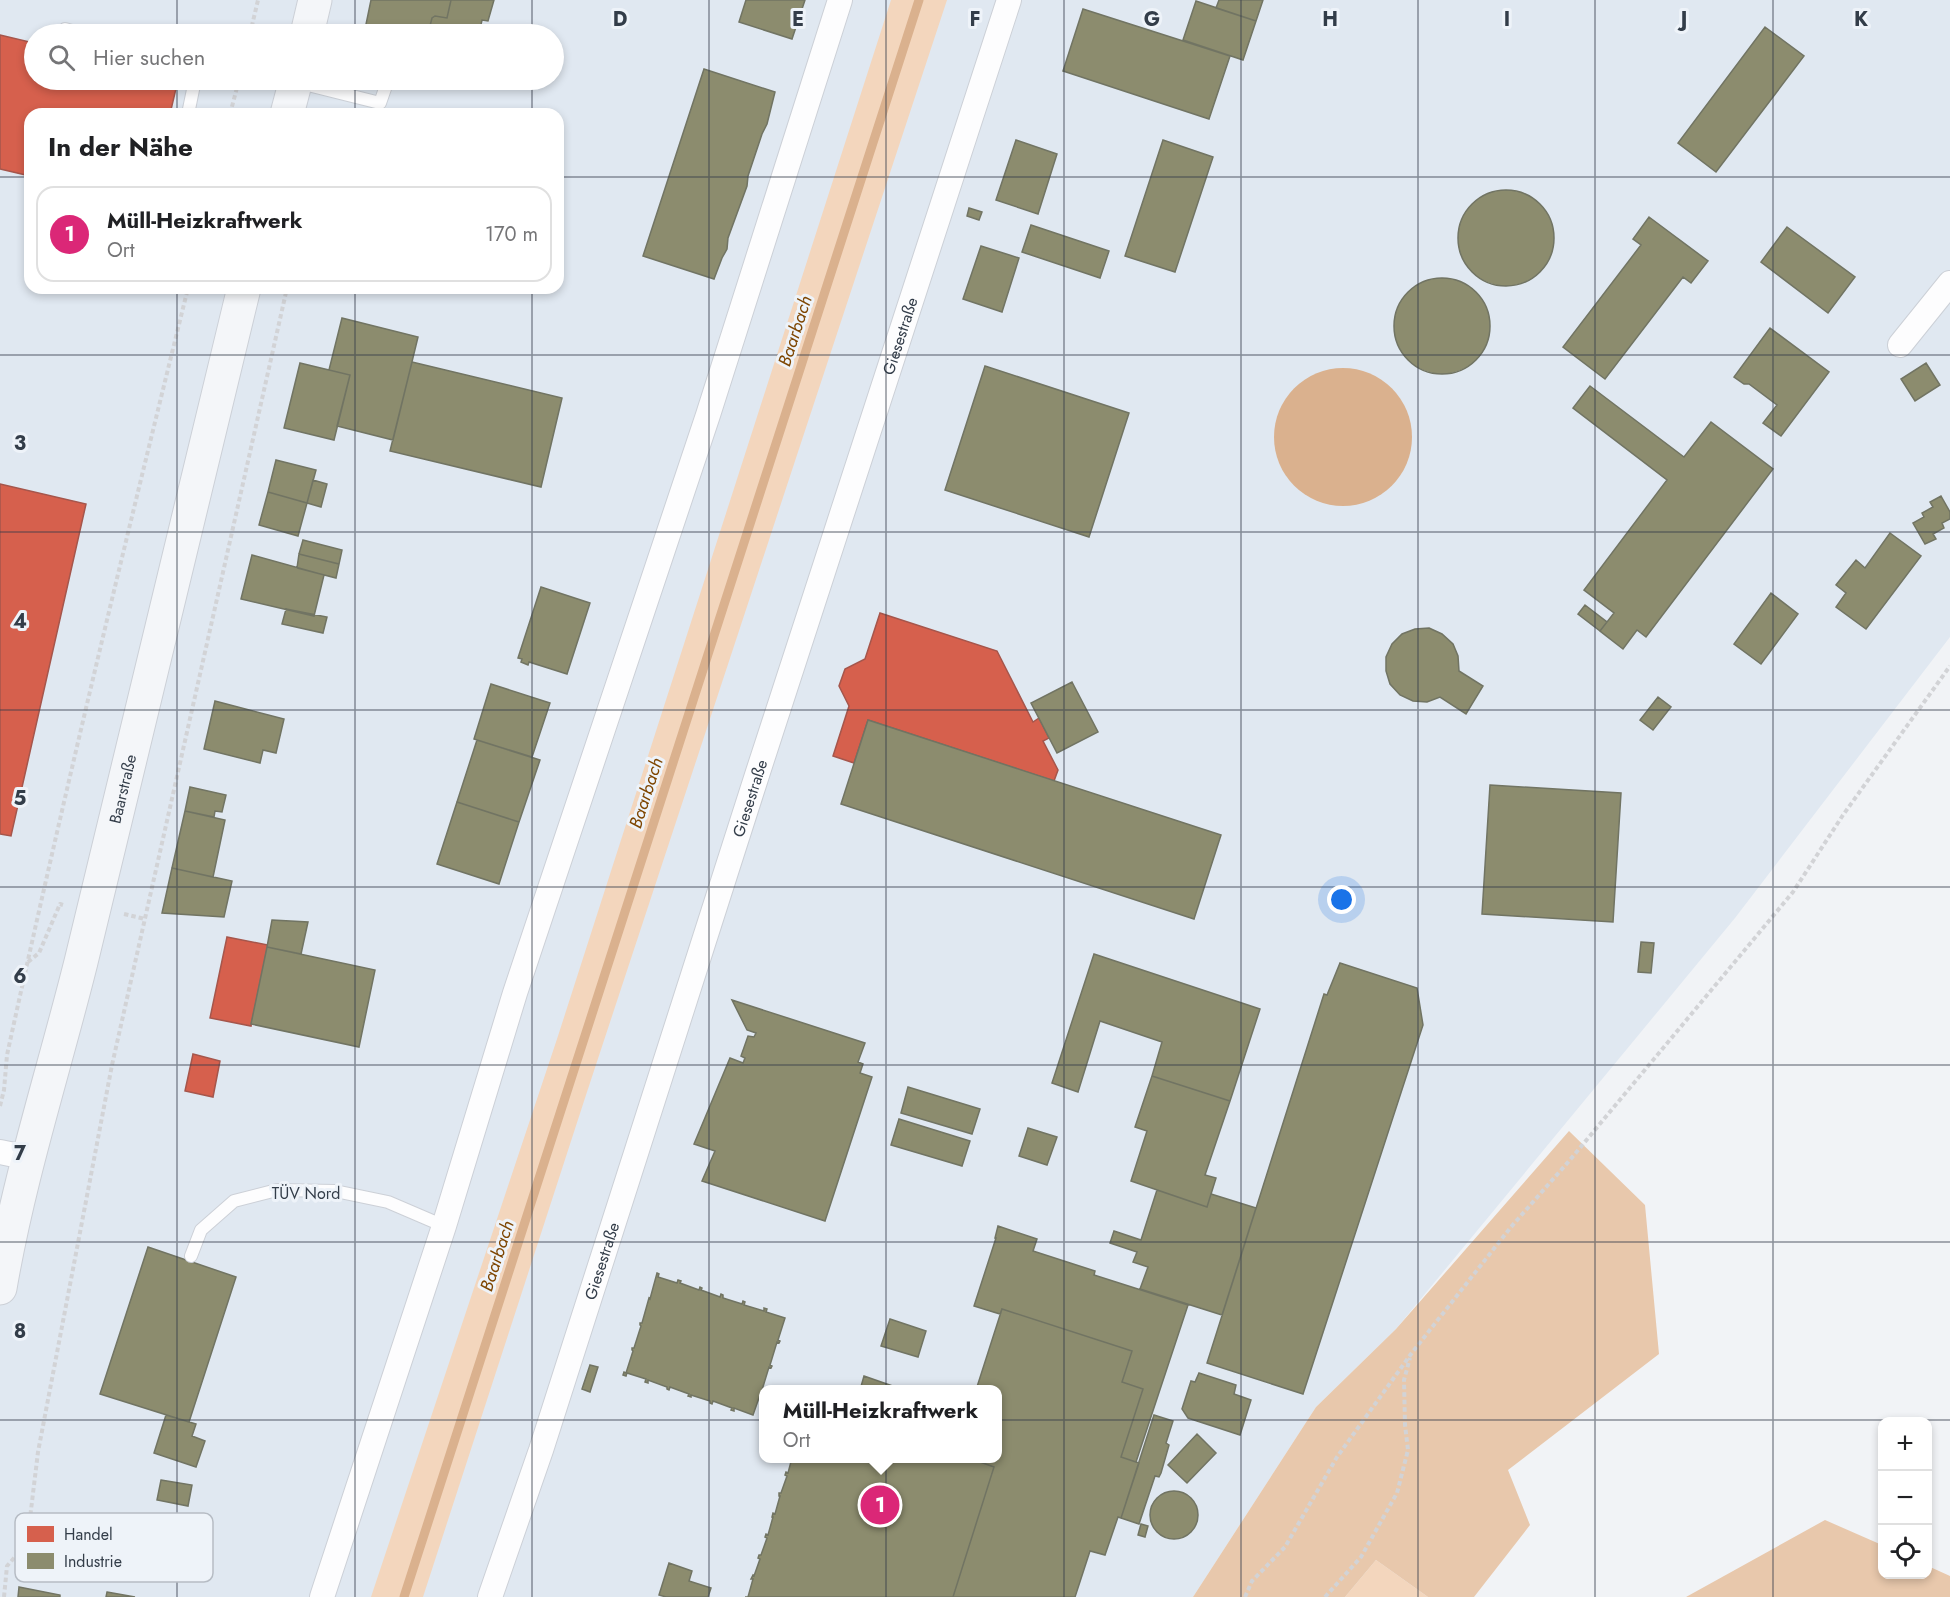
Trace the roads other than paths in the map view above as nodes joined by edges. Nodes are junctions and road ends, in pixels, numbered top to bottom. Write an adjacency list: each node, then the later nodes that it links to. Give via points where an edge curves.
1 (315, 0): 4 (main road)
2 (840, 0): 15 (street, via 708,415 515,993)
3 (1009, 0): 19 (street, Giesestraße, via 541,1450)
4 (309, 24)
5 (193, 90): 9 (lane)
6 (293, 90): 10 (main road)
7 (332, 90): 8 (lane, via 380,103)
8 (385, 90)
9 (189, 108)
10 (288, 108)
11 (1950, 283): 13 (street)
12 (242, 294): 14 (main road, Baarstraße, via 77,978)
13 (1900, 345)
14 (14, 1155): 17 (main road, Baarstraße)
15 (444, 1226): 16 (lane, TÜV Nord, via 388,1202 357,1195 277,1190 234,1201 201,1230); 18 (street)
16 (191, 1256)
17 (0, 1288)
18 (322, 1597)
19 (490, 1597)

